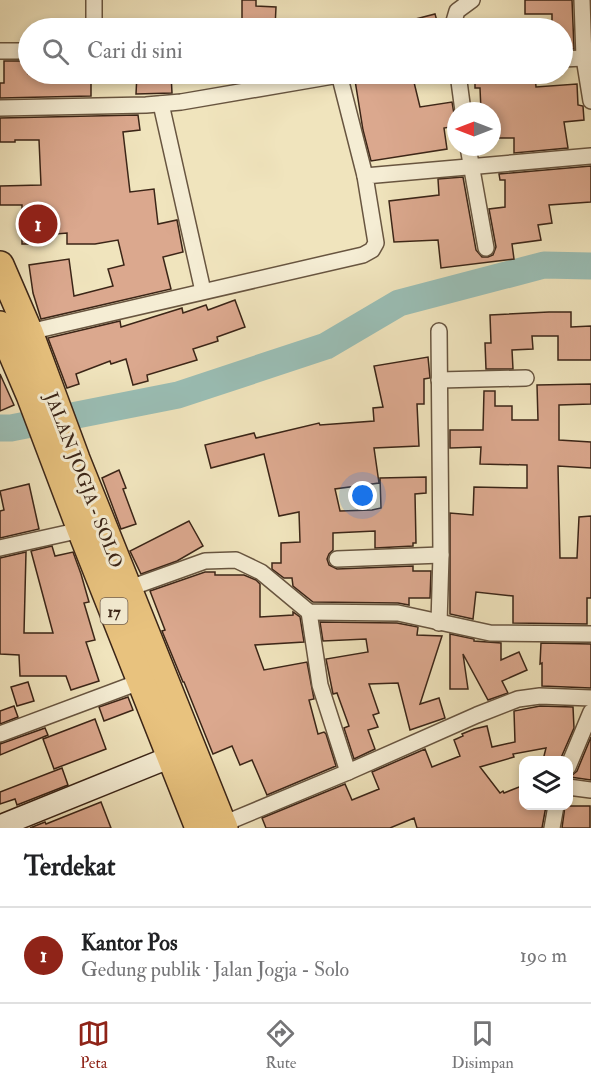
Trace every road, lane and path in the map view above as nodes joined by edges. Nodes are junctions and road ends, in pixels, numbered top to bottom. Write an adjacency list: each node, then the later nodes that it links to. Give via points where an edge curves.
1 (94, 0): 4 (street)
2 (472, 0): 5 (street, via 457,11)
3 (582, 0): 8 (street)
4 (94, 18)
5 (455, 18)
6 (0, 51): 7 (street)
7 (18, 51)
8 (585, 58): 9 (street); 13 (street)
9 (573, 59)
10 (280, 84): 15 (street)
11 (342, 84): 20 (street)
12 (459, 84): 14 (street)
13 (591, 101)
14 (462, 102)
15 (161, 104): 16 (street); 23 (street)
16 (0, 108)
17 (469, 156): 19 (street)
18 (591, 156): 19 (street)
19 (471, 166): 20 (street); 21 (street)
20 (365, 176): 23 (street, via 376,243 372,250)
21 (486, 248)
22 (0, 265): 26 (highway, JALAN JOGJA - SOLO / 17)
23 (203, 291): 26 (street)
24 (0, 326): 29 (highway, JALAN JOGJA - SOLO / 17)
25 (439, 331): 28 (street)
26 (29, 332): 29 (highway, JALAN JOGJA - SOLO / 17)
27 (526, 378): 28 (street)
28 (439, 380): 33 (street)
29 (40, 393): 30 (highway, JALAN JOGJA - SOLO / 17)
30 (66, 462): 31 (highway, JALAN JOGJA - SOLO / 17); 35 (highway, JALAN JOGJA - SOLO / 17)
31 (81, 530): 32 (street); 39 (highway, JALAN JOGJA - SOLO / 17)
32 (0, 548)
33 (441, 555): 34 (street); 37 (street)
34 (337, 559)
35 (127, 589): 36 (street, via 205,561 236,560 261,572); 43 (highway, JALAN JOGJA - SOLO / 17)
36 (309, 612): 37 (street, via 398,613); 45 (street, via 320,685)
37 (439, 623): 38 (street, via 490,633)
38 (591, 634)
39 (142, 681): 42 (street); 43 (highway, JALAN JOGJA - SOLO / 17)
40 (591, 698): 45 (street, via 518,699)
41 (591, 712): 44 (street)
42 (0, 734)
43 (182, 752): 49 (main road); 50 (highway, JALAN JOGJA - SOLO / 17)
44 (573, 756)
45 (348, 772): 50 (street)
46 (573, 787): 47 (street)
47 (591, 789)
48 (555, 810): 51 (street)
49 (0, 826)
50 (215, 827)
51 (552, 828)

